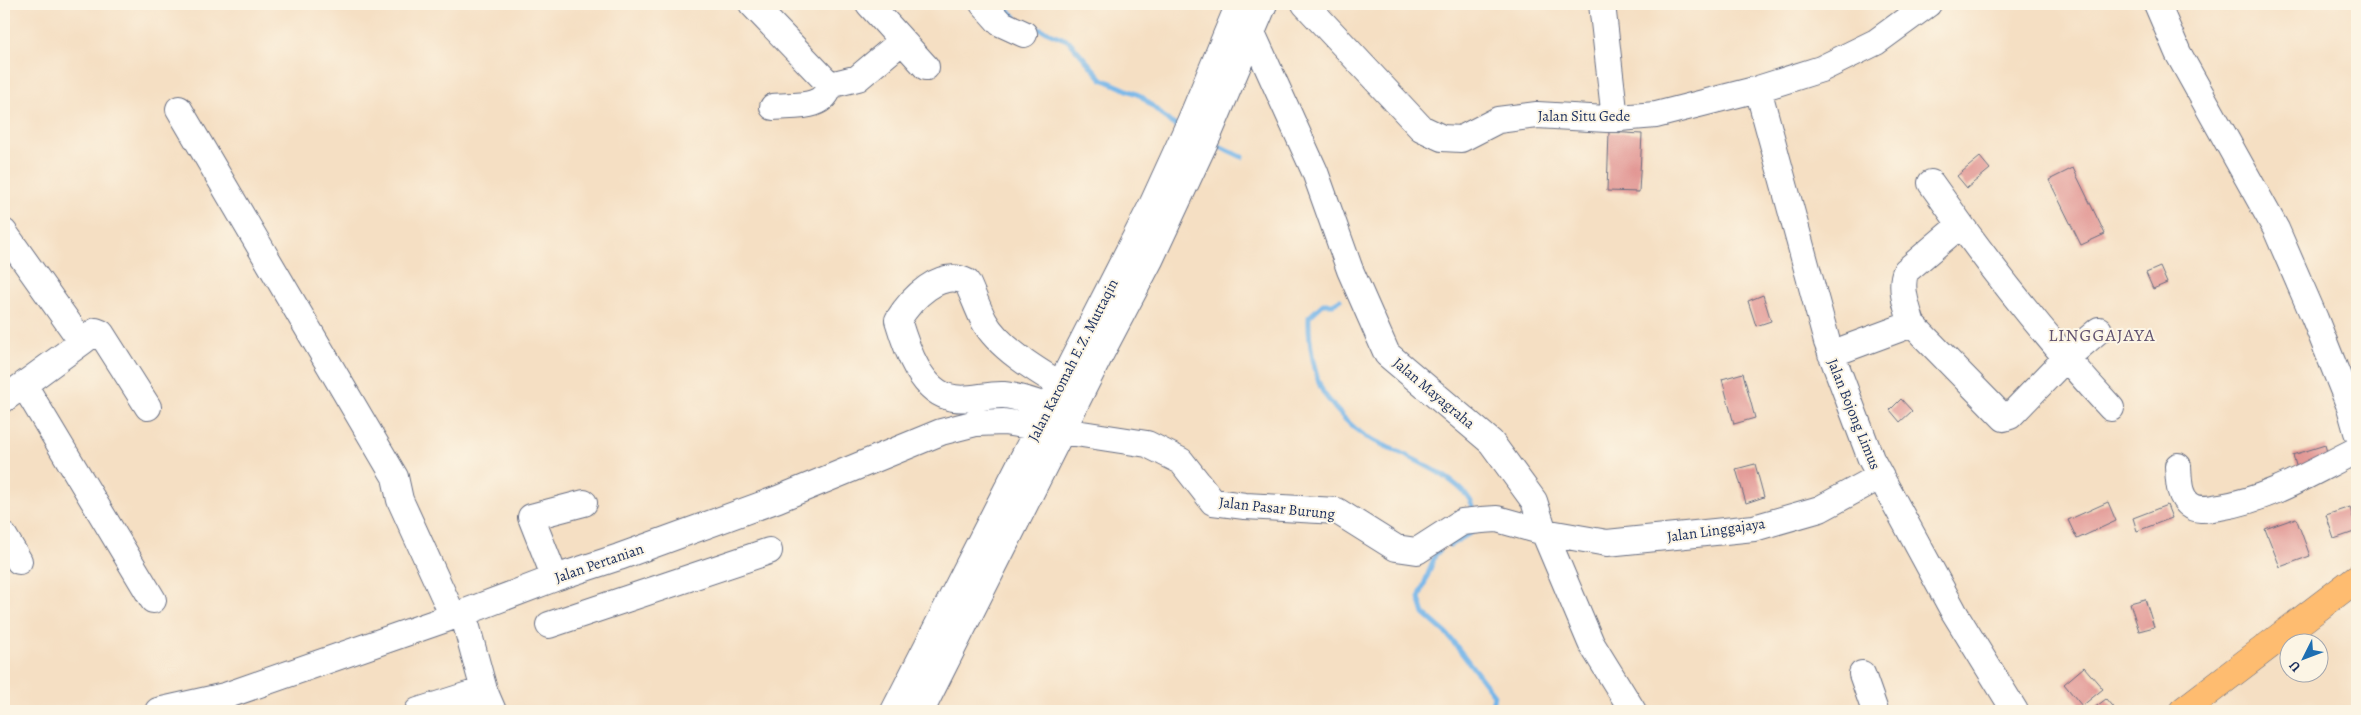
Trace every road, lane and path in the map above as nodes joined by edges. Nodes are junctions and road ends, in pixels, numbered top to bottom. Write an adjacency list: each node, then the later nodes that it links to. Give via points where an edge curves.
1 (752, 4): 14 (street)
2 (869, 4): 12 (street)
3 (983, 4): 11 (street, via 1000,23)
4 (1239, 4): 10 (street, Jalan Mayagraha); 19 (street, Jalan Karomah E.Z. Muttaqin)
5 (1264, 4): 10 (street, Jalan Karomah E.Z. Muttaqin)
6 (1305, 4): 18 (street, Jalan Situ Gede, via 1421,128 1442,138 1460,138 1498,120 1537,115)
7 (1602, 4): 18 (street)
8 (2157, 4): 33 (street, via 2178,53 2276,229 2319,327)
9 (1919, 6): 15 (street, Jalan Situ Gede, via 1876,42 1821,69)
10 (1252, 32): 19 (street, Jalan Karomah E.Z. Muttaqin); 38 (street, Jalan Mayagraha, via 1315,172 1350,270 1387,354 1491,442 1534,501)
11 (1024, 34)
12 (902, 41): 13 (street); 14 (street, via 858,78)
13 (926, 67)
14 (830, 85): 16 (street, via 822,101)
15 (1758, 89): 18 (street, Jalan Situ Gede, via 1656,115); 27 (street, Jalan Bojong Limus)
16 (773, 107)
17 (179, 109): 47 (street, via 395,477 400,500)
18 (1615, 119)
19 (1200, 127): 20 (street, Jalan Karomah E.Z. Muttaqin)
20 (1181, 168): 32 (street, Jalan Karomah E.Z. Muttaqin); 32 (street, Jalan Karomah E.Z. Muttaqin, via 1150,260 1099,357)
21 (1931, 183): 22 (street)
22 (1960, 225): 24 (street, via 1906,271 1902,280); 28 (street)
23 (4, 232): 26 (street)
24 (1910, 319): 27 (street); 28 (street, via 2004,418 2010,416)
25 (2099, 330): 28 (street)
26 (82, 342): 29 (street); 30 (street, via 93,333 101,333)
27 (1829, 348): 36 (street, Jalan Bojong Limus)
28 (2066, 359): 31 (street)
29 (14, 392): 46 (street)
30 (148, 407)
31 (2111, 408)
32 (1053, 412): 32 (street, via 1004,395 953,398 934,390 906,345 898,320 909,302 943,279 958,277 968,282 985,323 1009,350 1033,369); 38 (street, Jalan Pasar Burung, via 1094,437 1147,444 1181,461 1213,502 1337,511 1396,548 1417,551 1472,521 1497,519); 41 (street, Jalan Pertanian, via 1004,422 976,423 941,432 778,499); 54 (street, Jalan Karomah E.Z. Muttaqin); 55 (street, Jalan Karomah E.Z. Muttaqin)
33 (2357, 432)
34 (2357, 450): 35 (street, via 2266,496 2200,510 2182,498)
35 (2178, 466)
36 (1880, 477): 38 (street, Jalan Linggajaya, via 1820,509 1754,528 1608,543); 58 (street, Jalan Bojong Limus, via 1954,612)
37 (584, 503): 43 (street, via 526,508)
38 (1544, 532): 56 (street, Jalan Mayagraha, via 1591,643)
39 (4, 536): 42 (street)
40 (769, 551): 45 (street)
41 (618, 557): 43 (street, Jalan Pertanian); 45 (street)
42 (19, 561)
43 (555, 578): 47 (street, Jalan Pertanian)
44 (2357, 578): 59 (main road)
45 (632, 597): 48 (street)
46 (153, 600)
47 (458, 615): 50 (street); 51 (street, Jalan Pertanian)
48 (549, 625)
49 (1862, 674): 57 (street)
50 (489, 700): 53 (street)
51 (200, 707): 52 (street, Jalan Pertanian)
52 (158, 711)
53 (418, 711)
54 (894, 711)
55 (920, 711)
56 (1633, 711)
57 (1875, 711)
58 (2015, 711)
59 (2183, 711)

